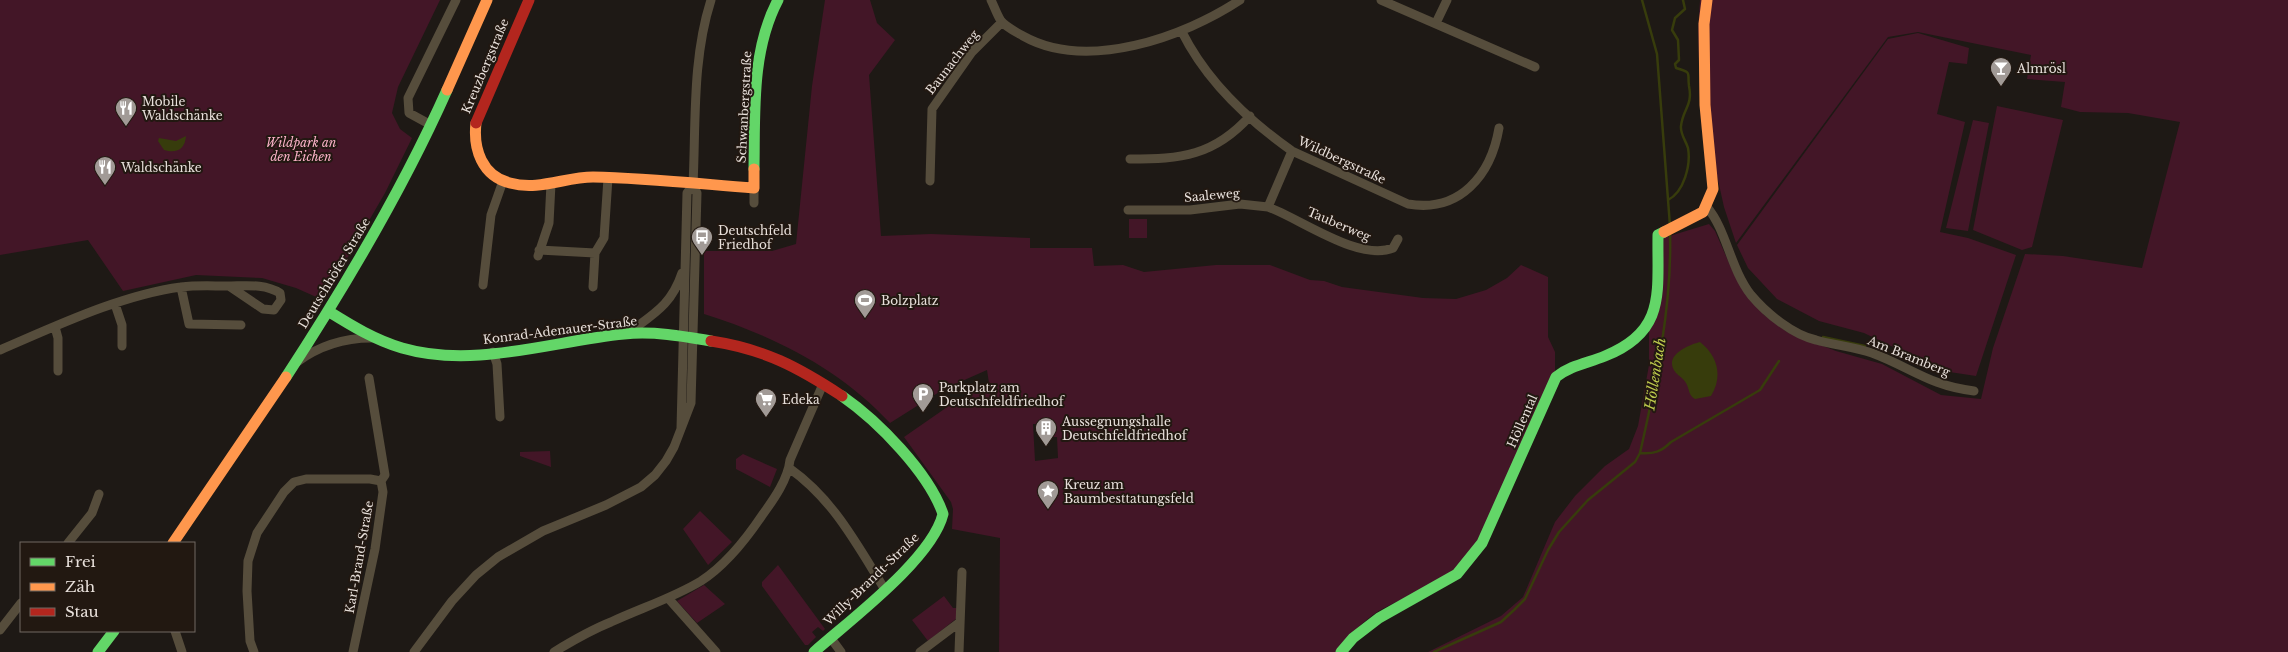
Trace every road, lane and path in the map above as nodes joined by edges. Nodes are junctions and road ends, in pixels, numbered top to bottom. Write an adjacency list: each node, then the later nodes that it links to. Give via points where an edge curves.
1 (456, 0): 16 (street, via 408,98 409,113)
2 (487, 0): 16 (street, Deutschhöfer Straße)
3 (529, 0): 21 (street, Kreuzbergstraße, via 476,120 475,144 480,159 488,171)
4 (711, 0): 24 (street, via 698,60)
5 (778, 0): 25 (street, Schwanbergstraße, via 768,19 761,49)
6 (991, 0): 11 (street)
7 (1240, 0): 13 (street)
8 (1382, 0): 12 (street)
9 (1447, 0): 12 (street)
10 (1707, 0): 28 (street, via 1704,24 1705,105 1713,173 1713,189)
11 (1002, 22): 13 (street, via 1038,43 1074,49 1129,47); 22 (street, Baunachweg, via 972,52 932,109)
12 (1436, 23): 14 (street)
13 (1182, 32): 15 (street, Wildbergstraße, via 1215,82)
14 (1536, 67)
15 (1250, 116): 18 (street, Wildbergstraße); 19 (street, via 1230,136 1194,155)
16 (431, 125): 38 (street, Deutschhöfer Straße, via 392,204)
17 (1499, 128): 18 (street, Wildbergstraße, via 1492,157 1476,181 1454,198 1429,206 1408,204)
18 (1292, 150): 27 (street)
19 (1130, 159)
20 (608, 178): 23 (street, Kreuzbergstraße, via 582,177); 24 (street, Kreuzbergstraße); 31 (street, via 604,238)
21 (503, 181): 23 (street, Kreuzbergstraße, via 529,186); 33 (street, via 491,215)
22 (930, 182)
23 (551, 184): 31 (street, via 549,223 538,253)
24 (693, 185): 25 (street); 32 (street, via 687,193); 42 (street, via 697,194)
25 (754, 188): 26 (street, Schwanbergstraße)
26 (754, 203)
27 (1268, 207): 29 (street, Saaleweg, via 1240,204 1190,210); 30 (street, Tauberweg, via 1360,248 1388,250)
28 (1707, 207): 51 (street, Am Bramberg, via 1742,282 1773,316 1814,340 1871,353 1941,386); 79 (street, Höllental, via 1658,236 1655,298 1648,325 1620,349 1570,367 1556,377 1482,543 1469,563 1438,587 1374,620)
29 (1128, 210)
30 (1398, 239)
31 (595, 253): 35 (street)
32 (685, 263): 41 (street, via 678,286 666,305); 42 (street)
33 (483, 285)
34 (229, 286): 34 (street, via 263,309 274,310 281,300 280,293 268,287); 36 (street)
35 (593, 286)
36 (181, 287): 37 (street); 39 (street, via 189,324)
37 (115, 304): 40 (street); 44 (street, via 122,325)
38 (328, 311): 43 (street, Konrad-Adenauer-Straße); 47 (street, Deutschhöfer Straße)
39 (241, 324)
40 (55, 327): 45 (street); 48 (street)
41 (627, 334): 42 (street, Konrad-Adenauer-Straße); 46 (street, Konrad-Adenauer-Straße)
42 (688, 337): 50 (street, Konrad-Adenauer-Straße, via 757,350); 72 (street, via 681,428 672,451 648,481 606,505 543,531 501,555 476,575 452,601)
43 (374, 338): 46 (street, Konrad-Adenauer-Straße, via 430,353); 47 (street, Konrad-Adenauer-Straße, via 341,341 310,353)
44 (122, 346)
45 (0, 350)
46 (493, 352): 52 (street, via 497,364)
47 (295, 363): 58 (street, Deutschhöfer Straße)
48 (58, 371)
49 (368, 378): 54 (street, Karl-Brand-Straße, via 385,475)
50 (823, 384): 53 (street); 56 (street, Konrad-Adenauer-Straße, via 852,401 891,438 930,490 942,511)
51 (1974, 391)
52 (500, 417)
53 (789, 468): 60 (street, via 833,508); 61 (street, via 772,502 738,547 702,580)
54 (381, 481): 70 (street, via 306,479 294,482 284,492 257,533 248,561 250,642); 71 (street, Karl-Brand-Straße, via 383,492 375,549)
55 (99, 494): 57 (street, via 92,513)
56 (943, 523): 60 (street, Willy-Brandt-Straße, via 916,558)
57 (69, 542)
58 (174, 542)
59 (962, 572): 63 (street)
60 (884, 588): 67 (street, Willy-Brandt-Straße)
61 (668, 598): 73 (street, via 587,633); 74 (street)
62 (20, 604): 64 (street)
63 (960, 622): 77 (street); 78 (street)
64 (0, 630)
65 (113, 632): 68 (street)
66 (175, 632): 69 (street)
67 (830, 637): 75 (street, Willy-Brandt-Straße); 76 (street)
68 (98, 652)
69 (182, 652)
70 (254, 652)
71 (353, 652)
72 (414, 652)
73 (554, 652)
74 (716, 652)
75 (814, 652)
76 (841, 652)
77 (920, 652)
78 (959, 652)
79 (1341, 652)

